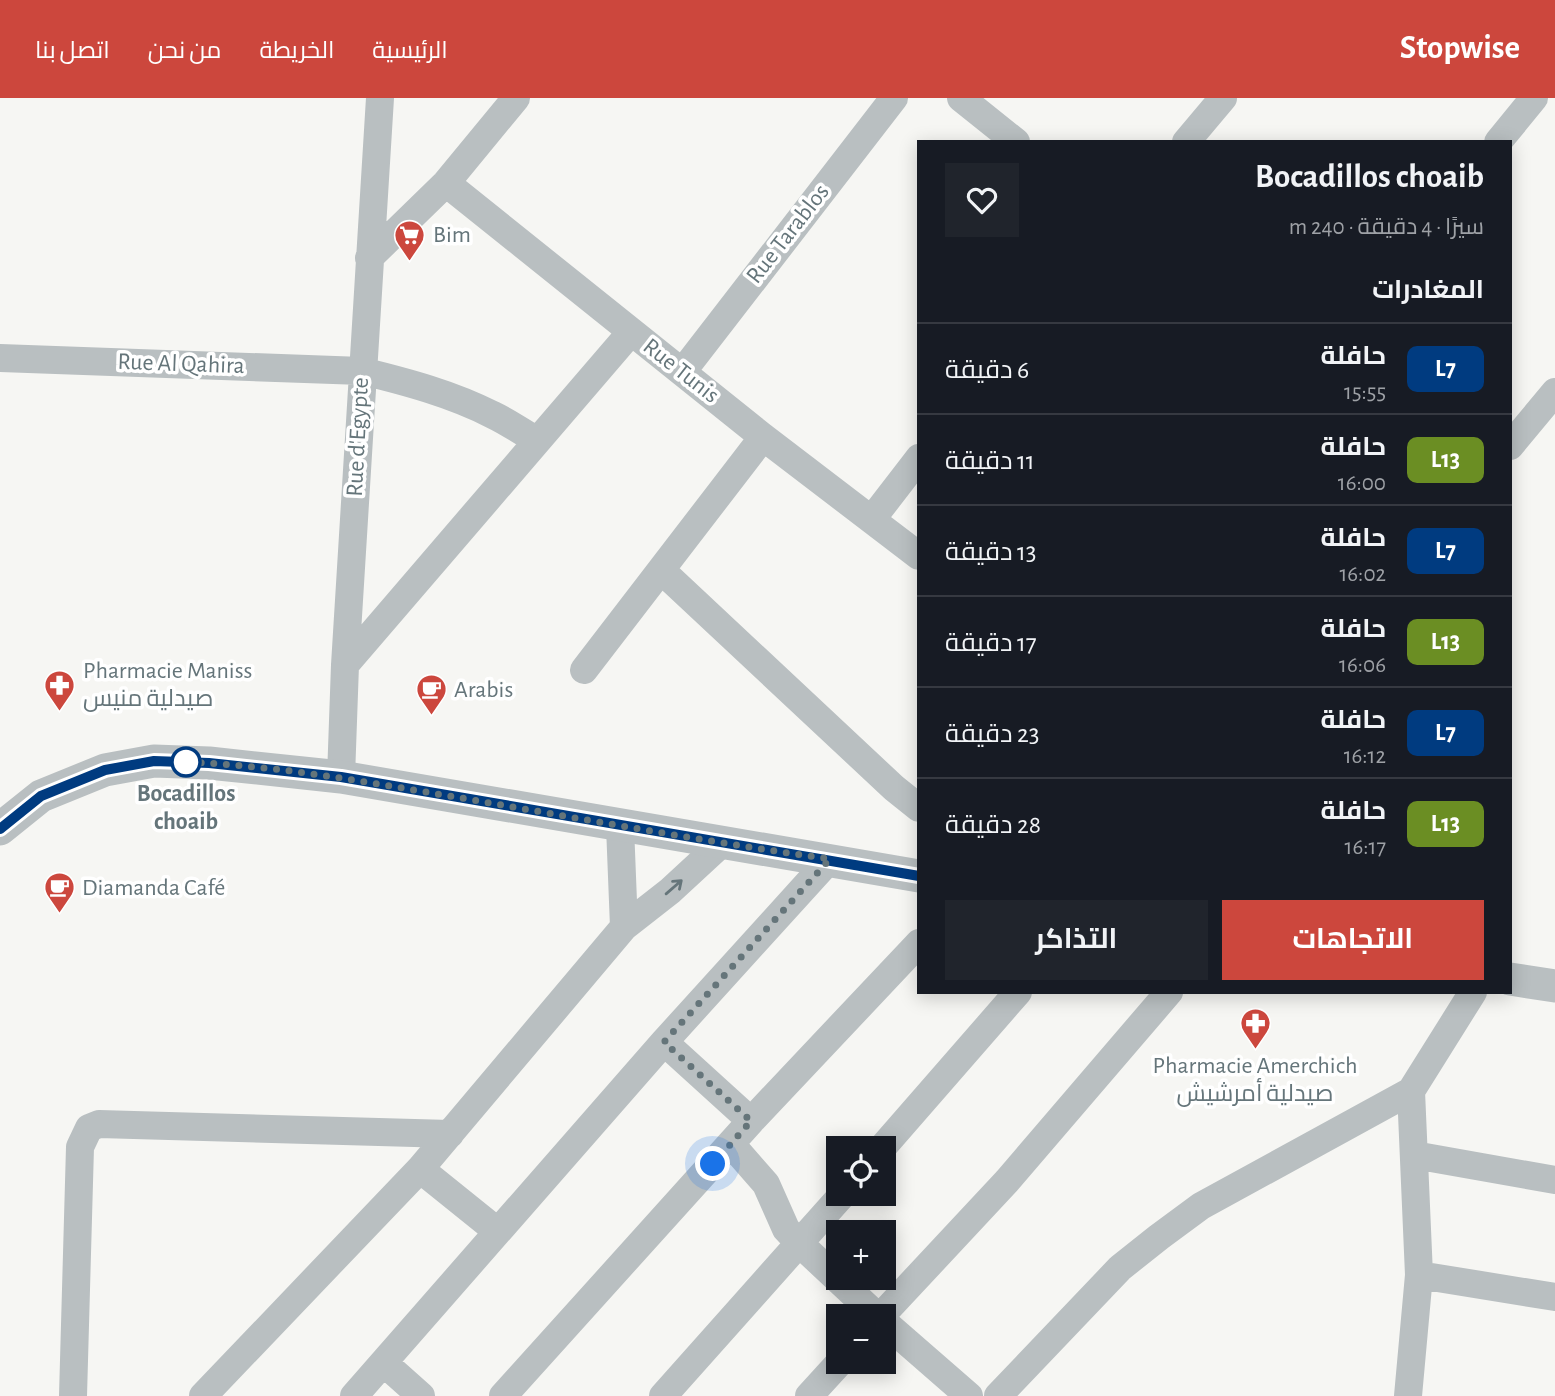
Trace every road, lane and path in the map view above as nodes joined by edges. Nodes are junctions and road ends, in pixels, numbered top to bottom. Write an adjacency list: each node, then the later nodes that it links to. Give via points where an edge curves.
1 (380, 98): 11 (street, Rue d'Egypte)
2 (516, 98): 10 (street)
3 (894, 98): 15 (street, Rue Tarablos)
4 (961, 98): 7 (street)
5 (1223, 98): 8 (street)
6 (1522, 102): 9 (street)
7 (1014, 140)
8 (1188, 140)
9 (1500, 140)
10 (446, 183): 11 (street); 12 (street, Rue Tunis)
11 (369, 258): 14 (street, Rue d'Egypte)
12 (631, 332): 15 (street, Rue Tunis); 18 (street)
13 (0, 358): 14 (street, Rue Al Qahira)
14 (362, 371): 18 (street, Rue Al Qahira, via 454,398); 24 (street, Rue d'Egypte)
15 (683, 371): 17 (street, Rue Tunis)
16 (1555, 393): 19 (street)
17 (763, 437): 21 (street, Rue Tunis); 23 (street)
18 (536, 440): 24 (street)
19 (1512, 444)
20 (917, 461): 21 (street)
21 (872, 519): 22 (street, Rue Tunis)
22 (917, 554)
23 (661, 570): 25 (street); 27 (street)
24 (345, 665): 26 (street, Rue d'Egypte)
25 (584, 670)
26 (341, 777): 28 (street); 29 (street, via 154,761 105,770 41,796)
27 (917, 806)
28 (620, 826): 30 (street); 33 (street)
29 (0, 829)
30 (722, 844): 31 (street); 33 (street, one-way to 30)
31 (830, 859): 32 (street); 40 (street)
32 (917, 876)
33 (624, 927): 43 (street)
34 (917, 945): 42 (street)
35 (1512, 979): 36 (street)
36 (1555, 986)
37 (1016, 994): 44 (street)
38 (1167, 994): 55 (street, via 1007,1181)
39 (1472, 994): 41 (street)
40 (664, 1042): 42 (street); 50 (street)
41 (1411, 1091): 46 (street); 67 (street, via 1201,1206 1158,1237 1120,1268)
42 (751, 1121): 45 (street)
43 (450, 1134): 47 (street); 59 (street, via 99,1124 89,1128 80,1147)
44 (892, 1136)
45 (730, 1144): 51 (street, via 766,1184 786,1229); 63 (street)
46 (1414, 1154): 48 (street); 52 (street)
47 (420, 1169): 50 (street); 60 (street)
48 (1555, 1180)
49 (832, 1206): 51 (street)
50 (498, 1231): 57 (street)
51 (799, 1244): 54 (street); 64 (street)
52 (1419, 1275): 53 (street); 68 (street)
53 (1555, 1297)
54 (866, 1304)
55 (890, 1304)
56 (896, 1332): 66 (street)
57 (384, 1363): 61 (street); 62 (street)
58 (829, 1374): 65 (street)
59 (73, 1396)
60 (203, 1396)
61 (354, 1396)
62 (421, 1396)
63 (503, 1396)
64 (663, 1396)
65 (809, 1396)
66 (970, 1396)
67 (998, 1396)
68 (1408, 1396)

